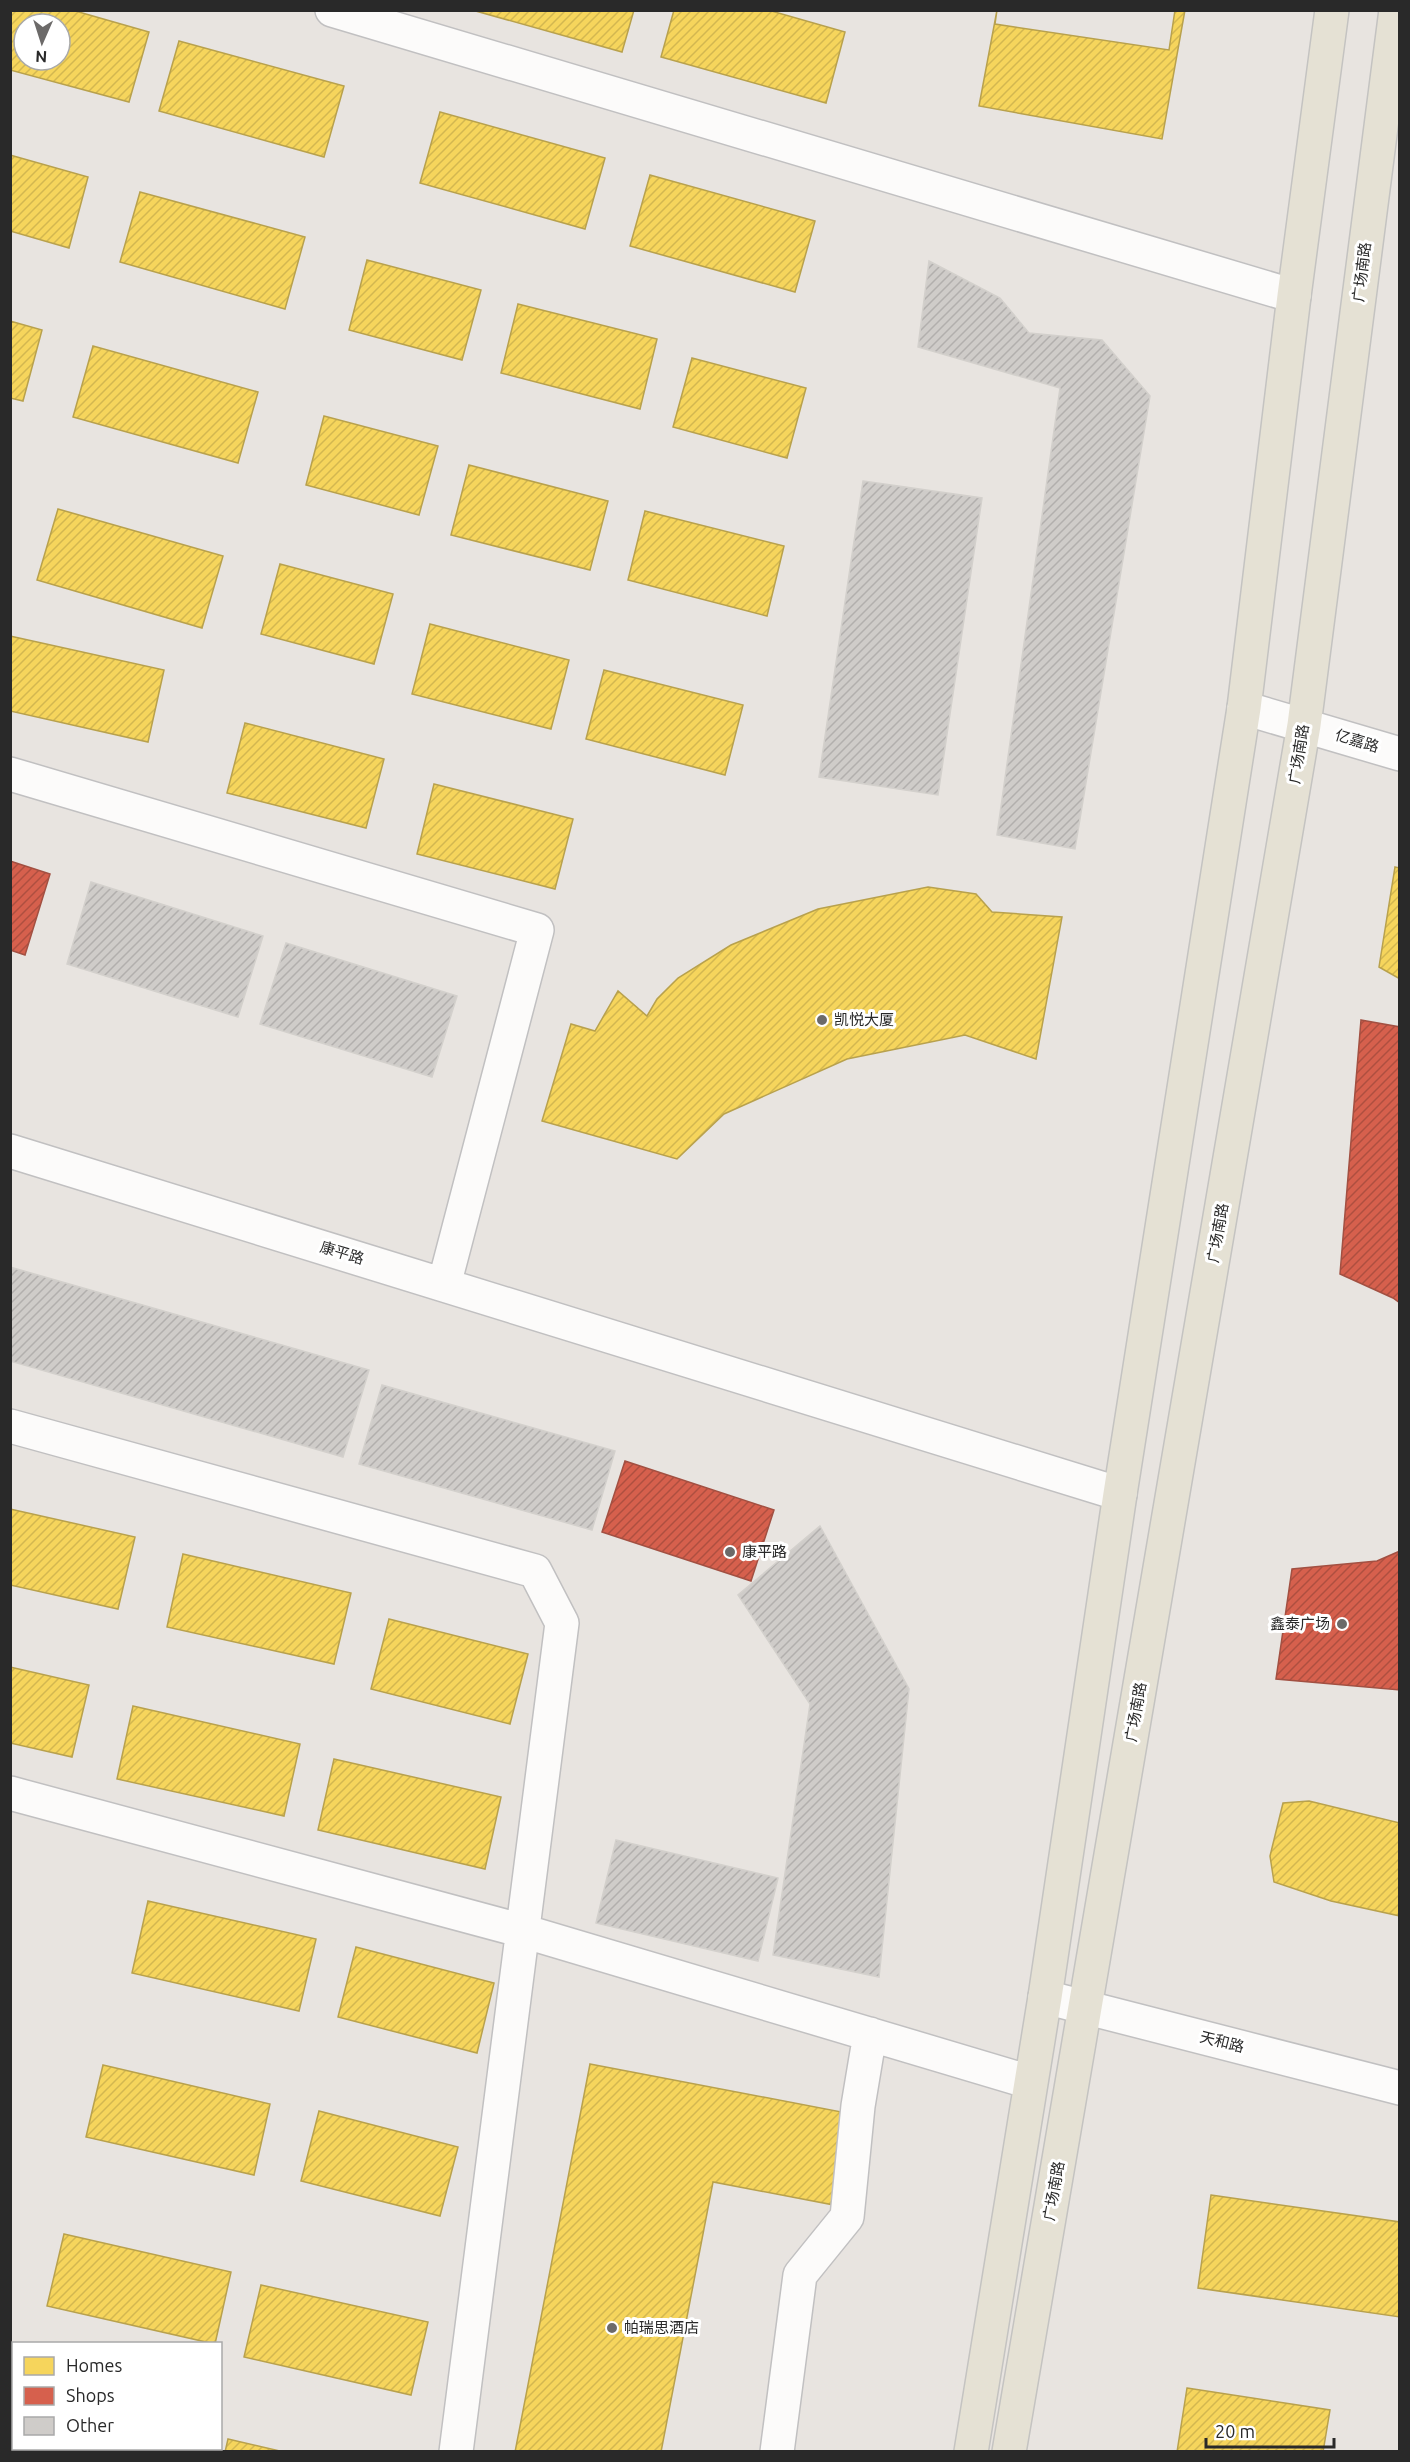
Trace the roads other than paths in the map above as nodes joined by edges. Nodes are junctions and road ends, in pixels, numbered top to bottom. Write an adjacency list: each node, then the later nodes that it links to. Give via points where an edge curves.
1 (332, 10): 4 (street)
2 (1332, 10): 4 (main road)
3 (1396, 10): 6 (main road, 广场南路)
4 (1294, 296): 5 (main road)
5 (1244, 708): 6 (street, 亿嘉路); 12 (main road)
6 (1304, 725): 7 (street, 亿嘉路); 16 (main road, 广场南路)
7 (1400, 754)
8 (10, 774): 10 (street, via 537,930)
9 (10, 1151): 10 (street, 康平路)
10 (444, 1285): 12 (street, 康平路)
11 (10, 1426): 14 (street, via 535,1571 562,1623)
12 (1120, 1494): 15 (main road)
13 (10, 1793): 14 (street)
14 (523, 1931): 17 (street); 20 (street)
15 (1045, 1997): 16 (street, 天和路); 18 (main road)
16 (1086, 2007): 19 (street, 天和路); 23 (main road, 广场南路)
17 (870, 2034): 18 (street); 21 (street, via 847,2217 801,2275)
18 (1030, 2082): 22 (main road)
19 (1400, 2088)
20 (456, 2451)
21 (777, 2451)
22 (971, 2451)
23 (1009, 2451)

